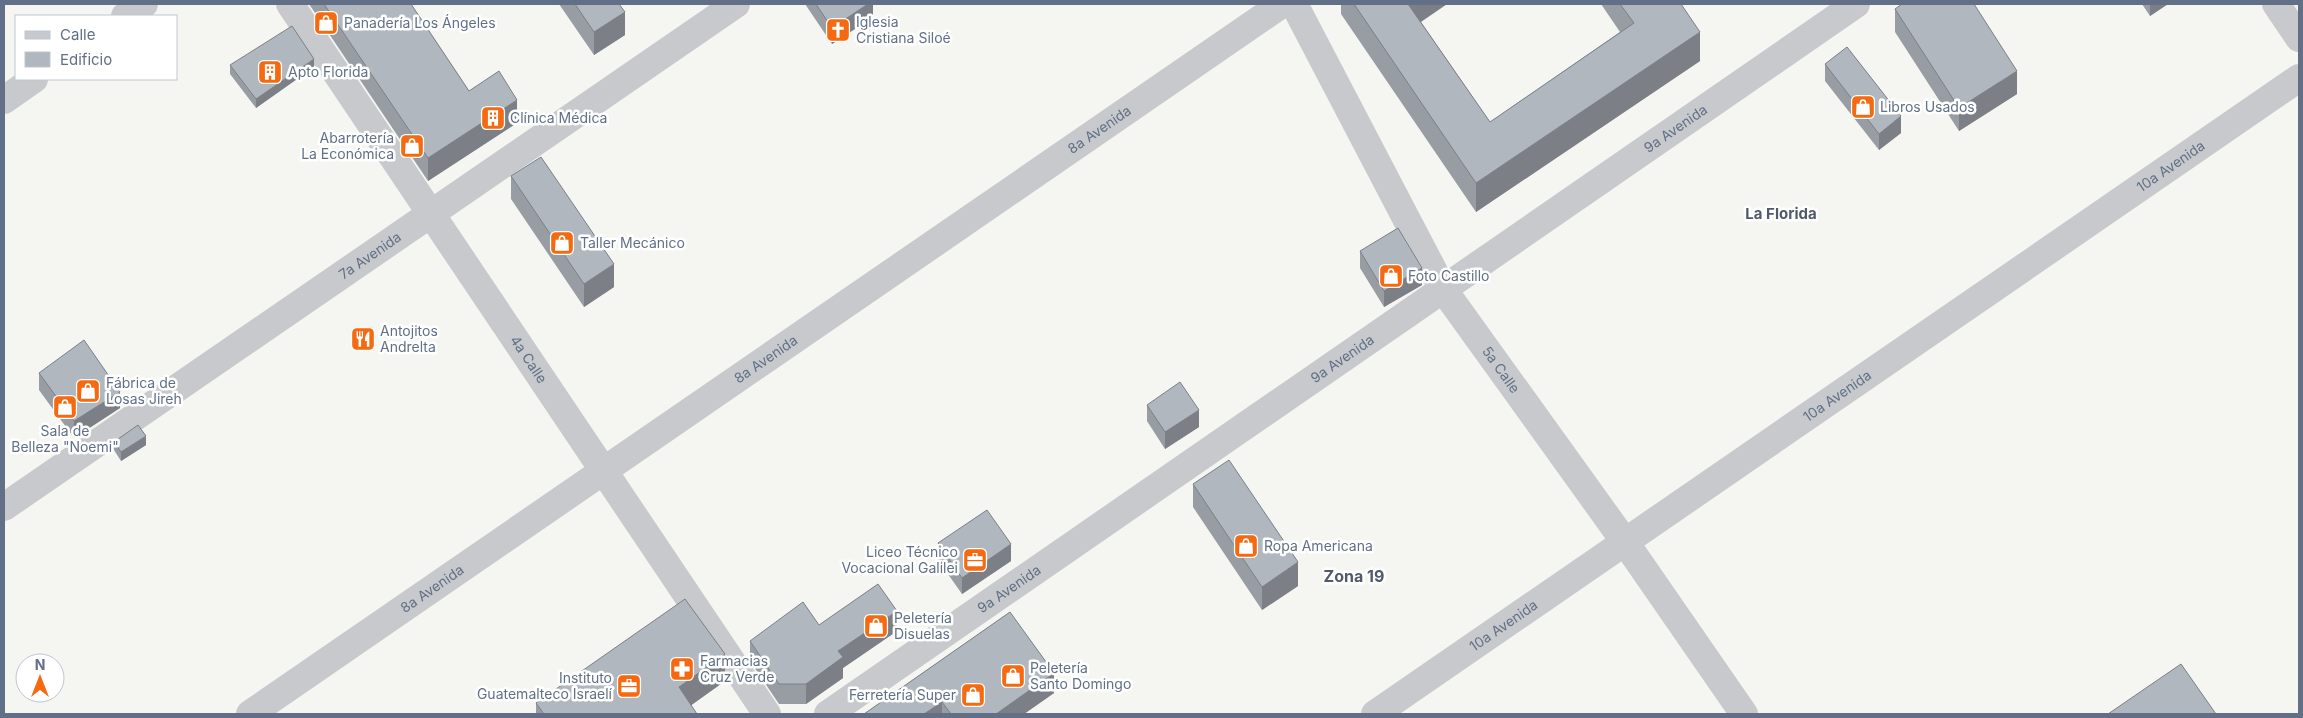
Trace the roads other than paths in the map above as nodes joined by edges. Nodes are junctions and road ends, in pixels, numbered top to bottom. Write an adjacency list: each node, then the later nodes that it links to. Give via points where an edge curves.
1 (144, 4): 8 (street)
2 (290, 4): 13 (street, 4a Calle)
3 (736, 4): 13 (street, 7a Avenida)
4 (1282, 4): 15 (street, 8a Avenida)
5 (1294, 4): 14 (street, 5a Calle)
6 (1856, 4): 14 (street, 9a Avenida)
7 (2276, 4): 9 (street)
8 (127, 15)
9 (2299, 38)
10 (2299, 78): 17 (street, 10a Avenida)
11 (33, 80): 12 (street)
12 (4, 100)
13 (431, 213): 15 (street, 4a Calle); 16 (street, 7a Avenida)
14 (1443, 289): 17 (street, 5a Calle); 20 (street, 9a Avenida)
15 (604, 471): 18 (street, 8a Avenida); 19 (street, 4a Calle)
16 (4, 507)
17 (1625, 542): 21 (street, 10a Avenida); 22 (street, 5a Calle)
18 (250, 714)
19 (767, 714)
20 (828, 714)
21 (1375, 714)
22 (1744, 714)

